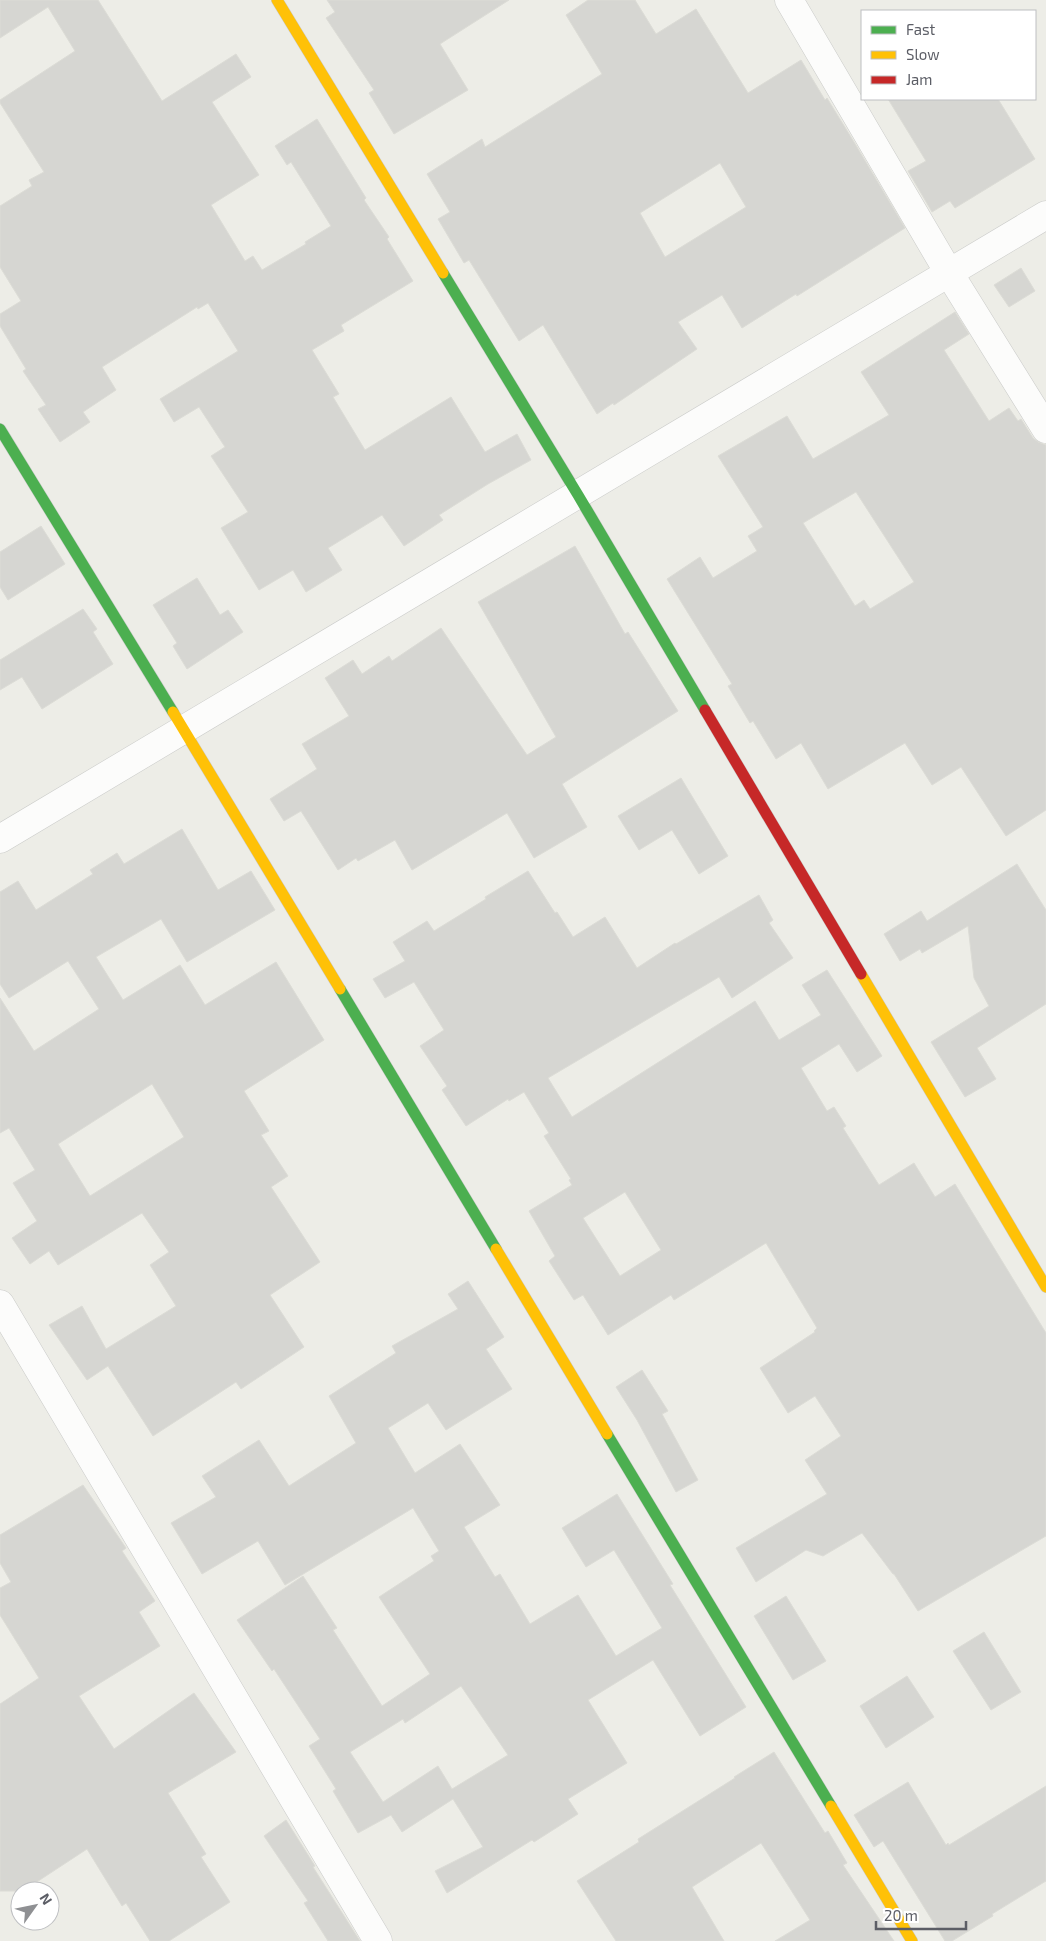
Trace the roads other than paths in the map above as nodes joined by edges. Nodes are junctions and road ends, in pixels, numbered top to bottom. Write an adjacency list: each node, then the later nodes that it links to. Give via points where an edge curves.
1 (277, 0): 7 (street)
2 (789, 0): 4 (street)
3 (1046, 215): 4 (street)
4 (949, 273): 5 (street); 7 (street)
5 (1046, 429)
6 (0, 430): 8 (street)
7 (578, 495): 8 (street); 10 (street)
8 (184, 729): 9 (street); 13 (street)
9 (0, 839)
10 (1046, 1287)
11 (0, 1304): 12 (street)
12 (378, 1941)
13 (912, 1941)

